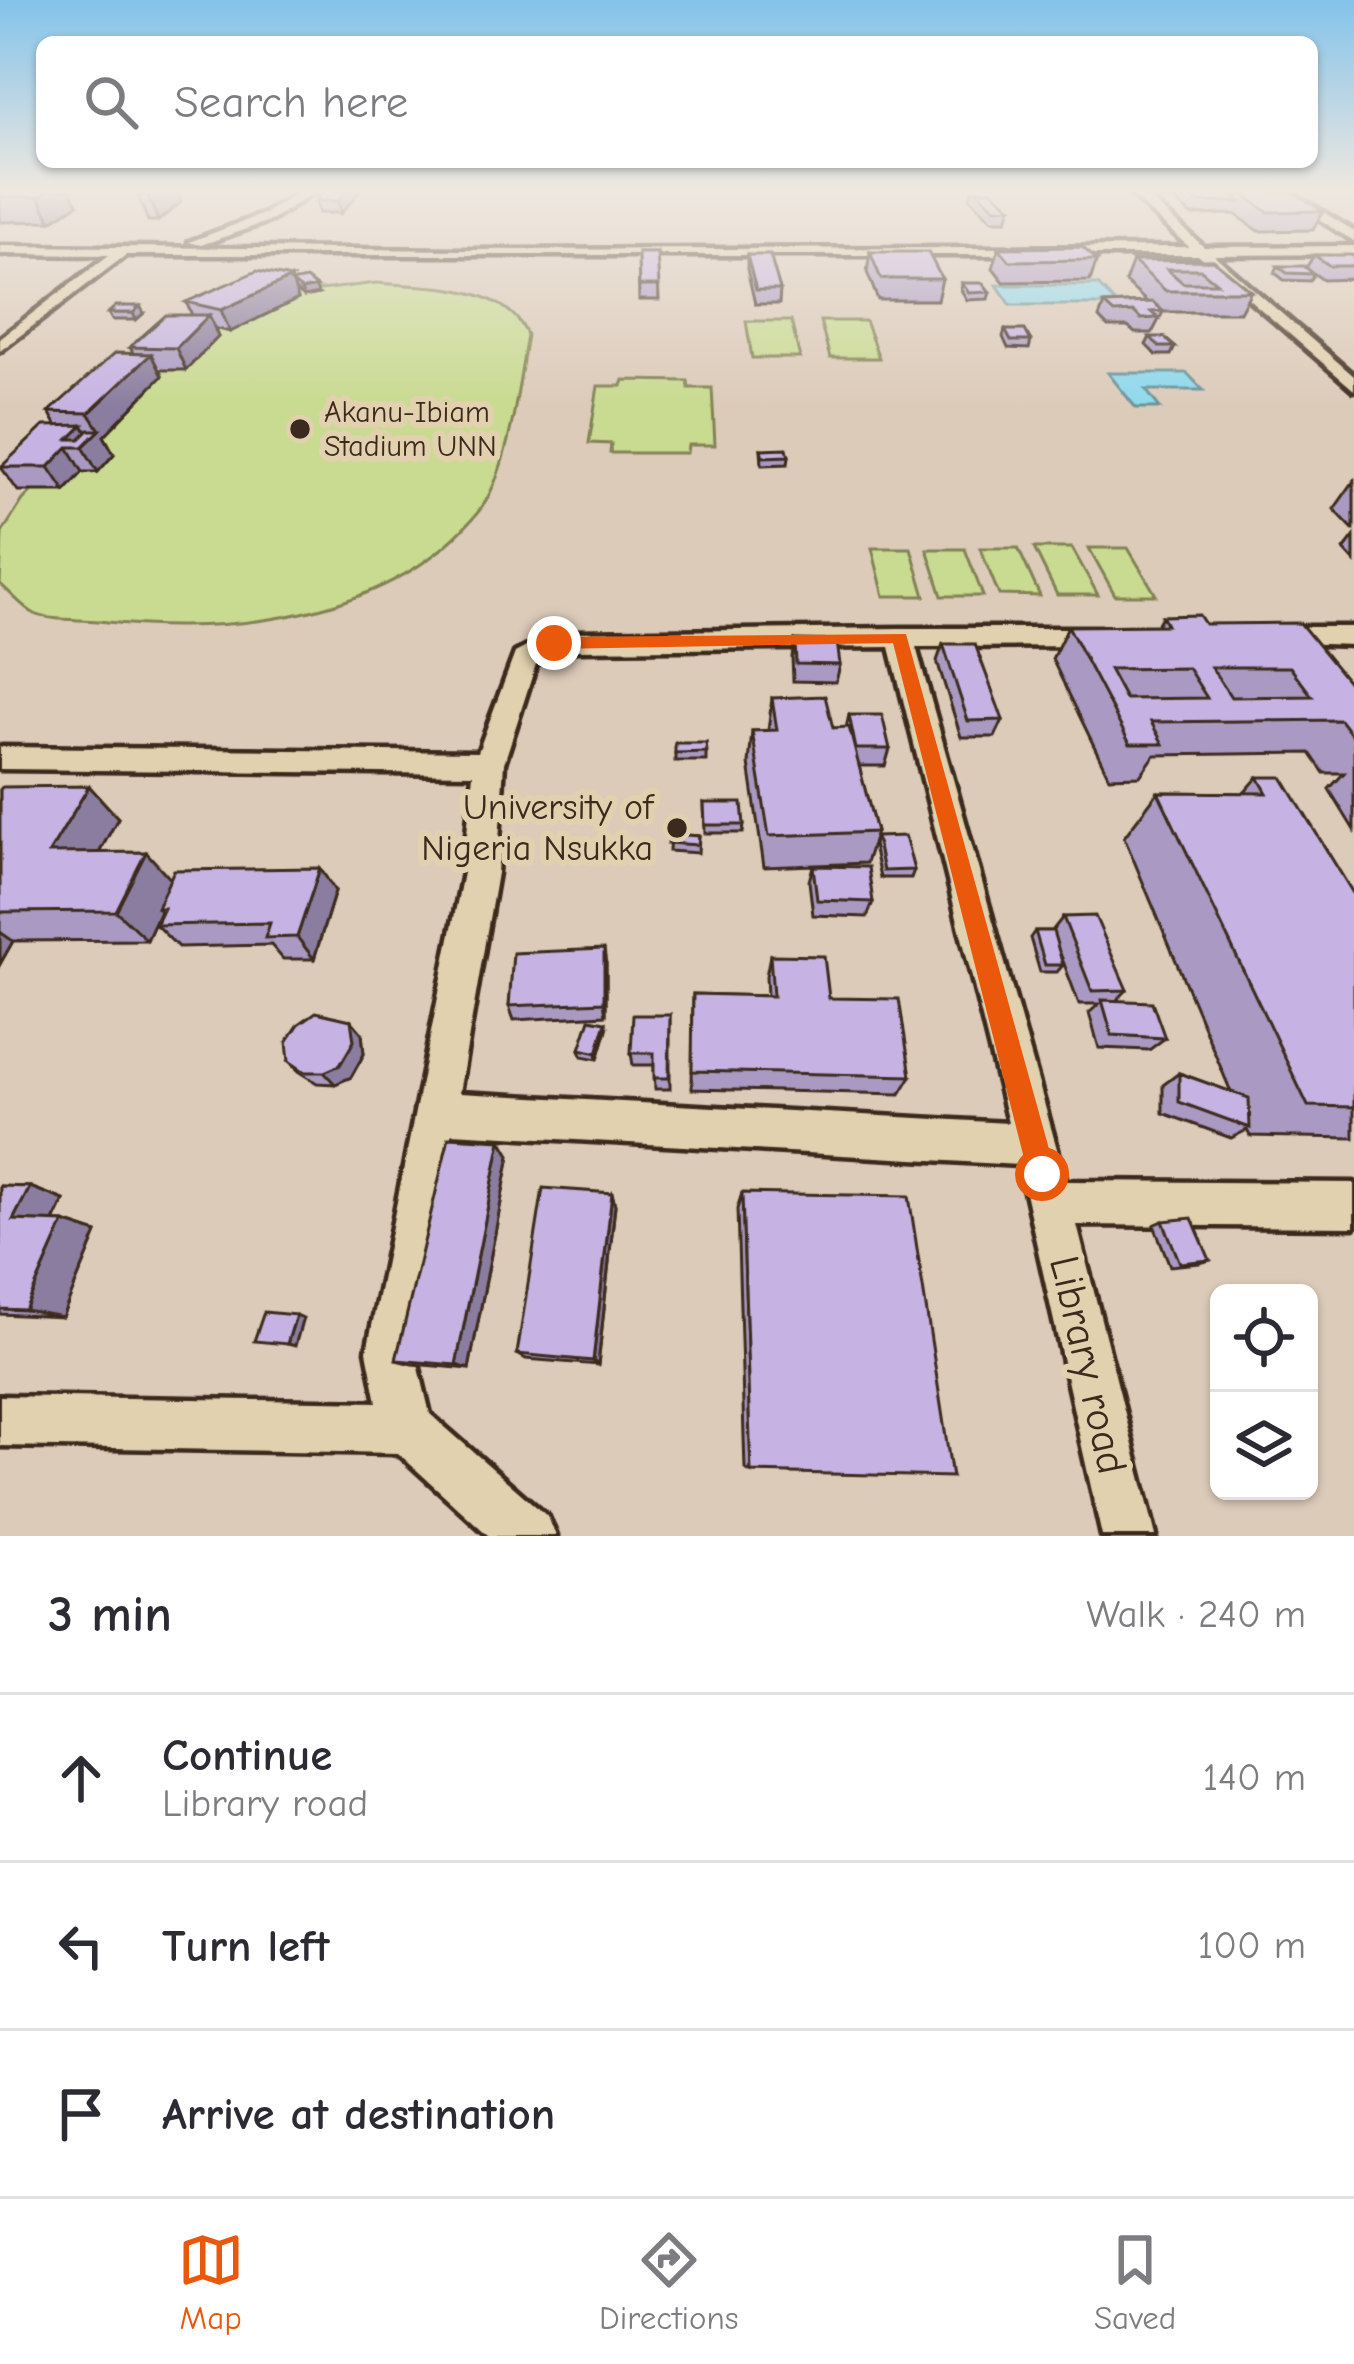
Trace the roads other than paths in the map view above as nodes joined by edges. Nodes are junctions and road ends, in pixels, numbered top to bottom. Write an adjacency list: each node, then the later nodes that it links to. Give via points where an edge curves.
1 (110, 262): 3 (street)
2 (1216, 262): 4 (street)
3 (0, 346)
4 (1354, 385)
5 (1354, 636): 7 (street)
6 (1139, 637): 8 (street)
7 (1258, 637)
8 (900, 638): 10 (street, via 554,643 524,659); 12 (street, Library road)
9 (0, 758): 10 (street)
10 (489, 764): 11 (street, via 480,873)
11 (435, 1112): 12 (street); 16 (street, via 391,1351)
12 (1034, 1145): 13 (street, Library road)
13 (1049, 1203): 14 (street); 18 (street, Library road)
14 (1354, 1205)
15 (0, 1421): 16 (street)
16 (408, 1428): 17 (street)
17 (530, 1536)
18 (1129, 1536)

